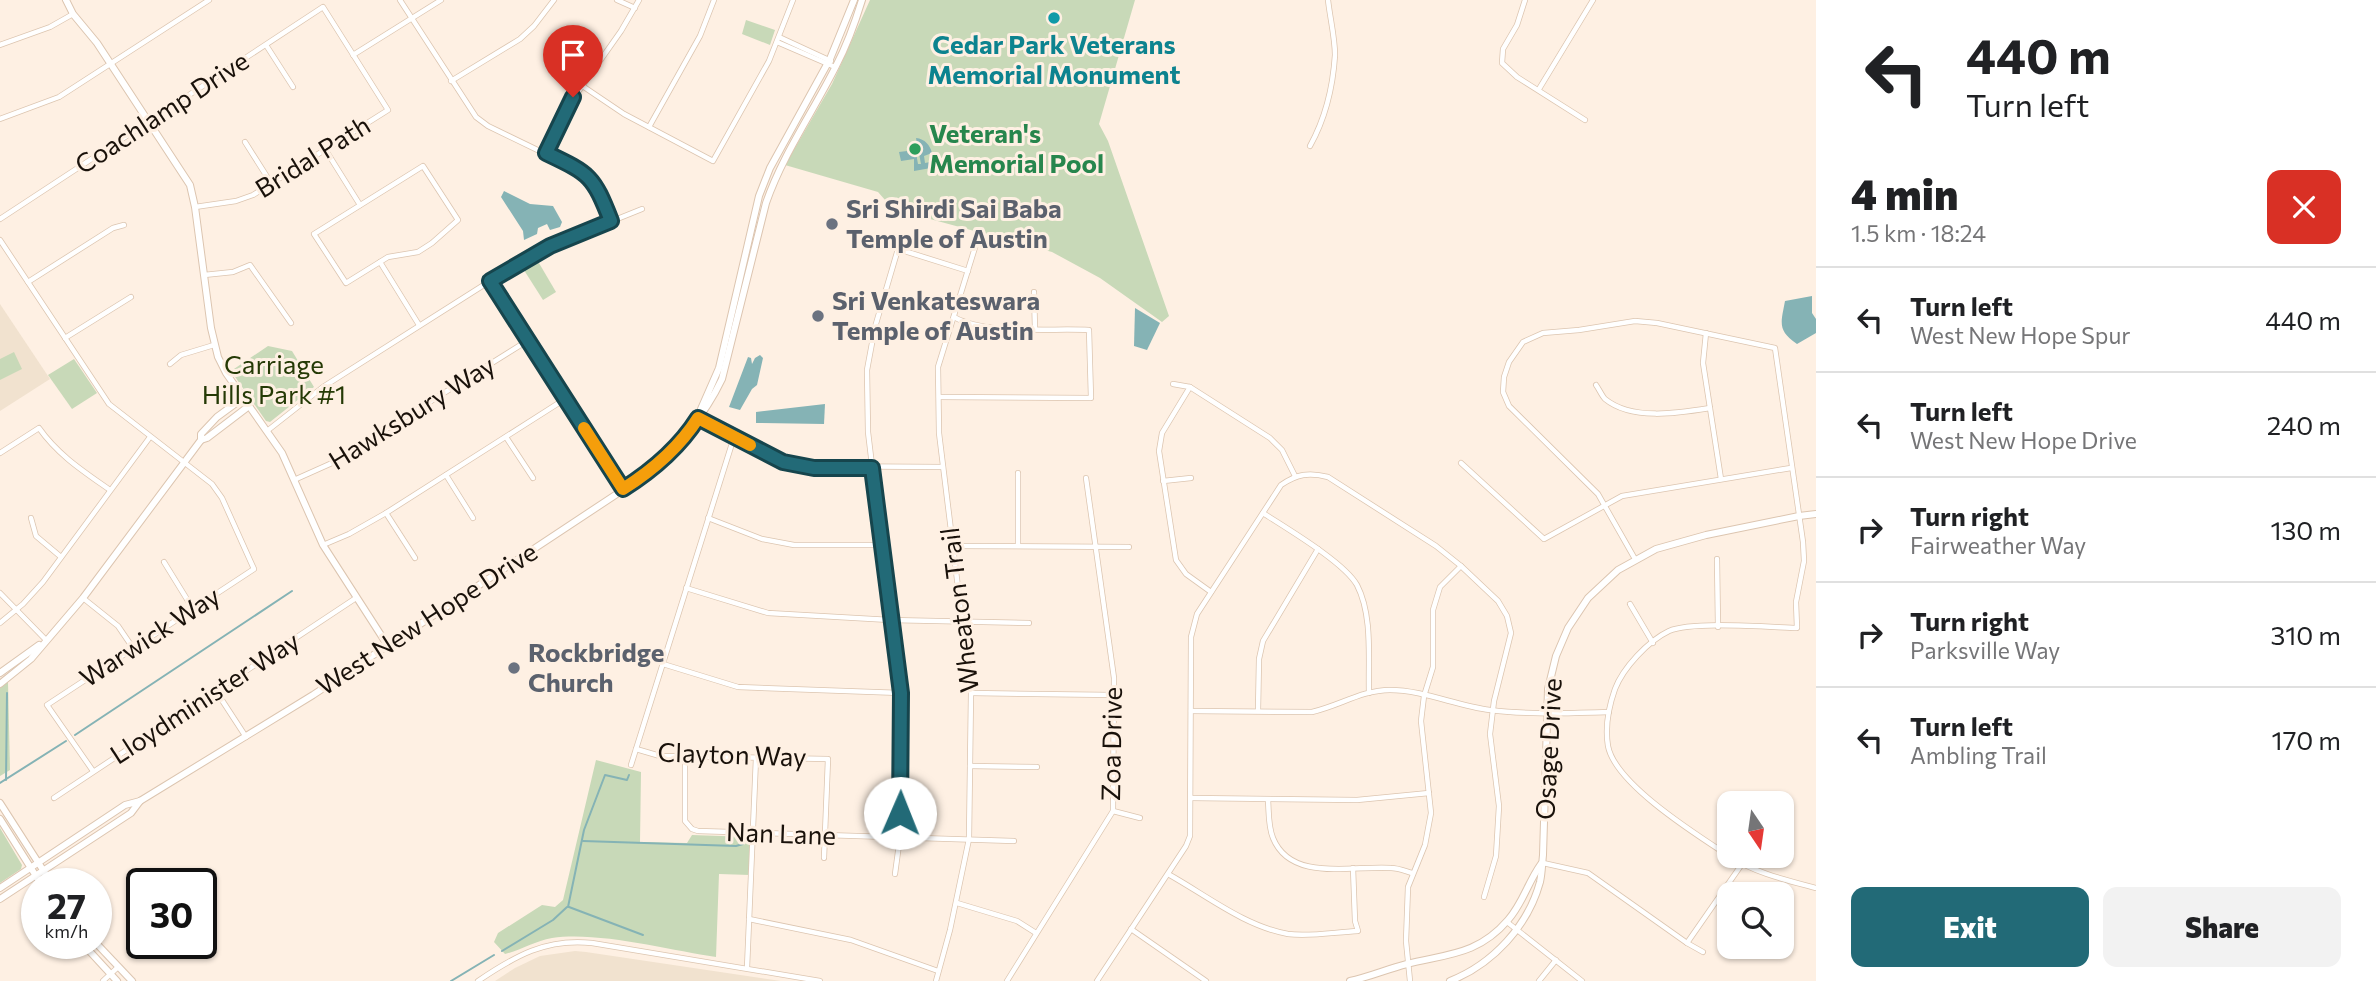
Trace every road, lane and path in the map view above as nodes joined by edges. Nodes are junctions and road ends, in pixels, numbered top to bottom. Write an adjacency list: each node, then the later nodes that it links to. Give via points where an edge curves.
1 (66, 0): 16 (main road)
2 (209, 0): 23 (street)
3 (400, 0): 17 (street)
4 (442, 0): 17 (street)
5 (554, 0): 25 (street, via 520,39)
6 (617, 0): 15 (street)
7 (639, 0): 15 (street)
8 (714, 0): 32 (street, via 700,36)
9 (793, 0): 18 (street)
10 (855, 0): 22 (main road, West New Hope Drive)
11 (862, 0): 24 (main road, West New Hope Drive)
12 (1328, 0): 34 (street, via 1335,54 1328,103)
13 (1525, 0): 28 (street, via 1503,49 1502,63)
14 (1593, 0): 28 (street)
15 (635, 8): 26 (street)
16 (73, 14): 19 (street); 23 (main road)
17 (412, 18): 21 (street); 25 (street)
18 (778, 39): 22 (street); 32 (street, via 713,161)
19 (0, 45)
20 (266, 45): 21 (street, Coachlamp Drive, via 323,7); 27 (street); 31 (street, Coachlamp Drive)
21 (353, 55): 35 (street, Bridal Path, via 388,110)
22 (828, 62): 24 (street); 70 (main road, West New Hope Drive, via 759,196 719,368)
23 (111, 65): 29 (street, via 59,97); 31 (main road)
24 (835, 67): 70 (main road, West New Hope Drive, via 774,181 728,360 713,399)
25 (452, 81): 36 (street, via 476,117)
26 (581, 85): 32 (street); 36 (street)
27 (292, 87)
28 (1539, 89): 30 (street)
29 (0, 119)
30 (1586, 120)
31 (149, 121): 39 (main road, via 190,185); 41 (street, Coachlamp Drive)
32 (649, 127)
33 (246, 142): 37 (street)
34 (1310, 146)
35 (325, 149): 37 (street, Bridal Path); 38 (street)
36 (546, 153): 42 (street, via 576,167 596,184)
37 (271, 183): 39 (street, Bridal Path, via 245,199)
38 (360, 205): 46 (street, via 314,234 346,282); 46 (street, via 424,166 458,219 418,252)
39 (195, 207): 48 (main road)
40 (642, 209): 42 (street)
41 (0, 219)
42 (611, 221): 49 (street, via 550,246)
43 (124, 225): 50 (street)
44 (0, 240): 50 (street)
45 (977, 241): 47 (street, Wheaton Trail)
46 (380, 262): 55 (street)
47 (968, 271): 53 (street, Wheaton Trail); 80 (street, via 898,249 867,370)
48 (204, 275): 54 (street, via 250,265); 60 (main road)
49 (490, 281): 55 (street); 59 (street)
50 (28, 282): 58 (street)
51 (1034, 292): 56 (street)
52 (131, 297): 58 (street)
53 (954, 317): 56 (street, via 966,324); 65 (street, Wheaton Trail, via 938,368)
54 (291, 323)
55 (419, 326): 71 (street, via 323,387)
56 (1035, 328): 65 (street, via 1089,330 1091,398)
57 (1706, 333): 69 (street, via 1703,363); 81 (street, via 1775,348); 93 (street, via 1635,321 1543,333 1523,342 1509,362 1503,392 1508,406)
58 (65, 338): 73 (street, via 109,404)
59 (527, 341): 67 (street); 89 (street, Hawksbury Way, via 332,463)
60 (214, 345): 61 (street, via 181,355); 66 (main road)
61 (170, 364)
62 (1173, 384): 64 (street)
63 (1596, 385): 69 (street, via 1605,398 1627,410 1656,413)
64 (1191, 387): 84 (street, via 1277,444); 90 (street, via 1159,443)
65 (939, 397): 79 (street, Wheaton Trail)
66 (243, 398): 68 (main road); 75 (main road, via 210,423)
67 (565, 400): 72 (street); 91 (street)
68 (248, 406): 71 (main road); 75 (main road)
69 (1710, 408): 88 (street)
70 (698, 418): 74 (street); 91 (main road, West New Hope Drive, via 675,448)
71 (267, 431): 89 (main road)
72 (510, 435): 83 (street); 85 (street)
73 (150, 437): 77 (street); 92 (street)
74 (734, 438): 80 (street, via 798,466); 100 (street)
75 (201, 440): 77 (main road)
76 (0, 453): 92 (street, via 39,428 66,458)
77 (184, 461): 117 (main road); 120 (street, Warwick Way, via 222,498 254,569)
78 (1461, 463): 93 (street, via 1544,539)
79 (943, 467): 80 (street); 103 (street, Wheaton Trail)
80 (872, 468): 102 (street)
81 (1791, 468): 88 (street); 97 (street)
82 (1018, 472): 104 (street)
83 (449, 473): 94 (street); 98 (street)
84 (1295, 476): 95 (street, via 1281,485); 113 (street, via 1314,473 1328,477)
85 (533, 478)
86 (1086, 478): 105 (street, Zoa Drive)
87 (1191, 478): 90 (street)
88 (1721, 479): 93 (street, via 1622,496)
89 (294, 480): 101 (main road)
90 (1163, 481): 115 (street, via 1176,560 1186,574)
91 (623, 489): 129 (main road, West New Hope Drive)
92 (110, 490): 108 (street)
93 (1605, 506): 110 (street)
94 (386, 513): 101 (street); 109 (street)
95 (1262, 513): 107 (street); 115 (street)
96 (1816, 514): 97 (main road, Osage Drive)
97 (1799, 516): 110 (main road, Osage Drive, via 1679,542); 126 (street, via 1804,561 1796,602 1797,628)
98 (473, 518)
99 (31, 519): 108 (street, via 36,536)
100 (708, 519): 102 (street, via 762,539 794,545); 114 (street)
101 (323, 545): 118 (main road)
102 (880, 545): 122 (street)
103 (953, 545): 104 (street); 123 (street, Wheaton Trail)
104 (1018, 545): 105 (street)
105 (1096, 547): 106 (street); 138 (street, Zoa Drive)
106 (1129, 547)
107 (1318, 549): 137 (street, via 1360,592 1366,616); 142 (street, via 1263,641)
108 (61, 557): 121 (street)
109 (415, 558)
110 (1635, 559): 144 (main road, Osage Drive, via 1598,588 1572,620 1556,656)
111 (1717, 559): 126 (street)
112 (164, 562): 120 (street)
113 (1461, 566): 139 (street, via 1440,587 1433,610 1433,667); 140 (street, via 1498,601 1511,633)
114 (686, 588): 122 (street, via 768,613); 131 (street)
115 (1211, 592): 141 (street, via 1193,626)
116 (0, 593): 121 (street)
117 (83, 598): 127 (main road); 130 (street, via 118,626)
118 (356, 598): 129 (main road); 134 (street, Lloydminister Way)
119 (1630, 604): 128 (street)
120 (193, 609): 130 (street, Warwick Way)
121 (17, 610): 124 (street); 127 (street)
122 (890, 620): 123 (street); 135 (street)
123 (963, 621): 125 (street); 136 (street, Wheaton Trail)
124 (0, 623)
125 (1029, 623)
126 (1718, 627): 128 (street, via 1670,631)
127 (46, 640): 132 (main road); 133 (main road)
128 (1653, 643): 143 (street, via 1621,676)
129 (387, 646): 145 (main road, West New Hope Drive)
130 (133, 648): 152 (street, Warwick Way, via 47,705)
131 (663, 664): 135 (street, via 738,687); 146 (street)
132 (0, 673)
133 (0, 684)
134 (216, 691): 145 (street); 152 (street, Lloydminister Way)
135 (901, 693): 164 (street)
136 (971, 693): 138 (street); 150 (street, Wheaton Trail)
137 (1369, 693): 139 (street, via 1388,690); 142 (street, via 1312,712)
138 (1114, 695): 159 (street, Zoa Drive)
139 (1424, 696): 140 (street); 153 (street, via 1421,721)
140 (1492, 710): 144 (street); 183 (street, via 1490,734 1499,807 1496,856)
141 (1191, 711): 142 (street); 155 (street)
142 (1258, 711)
143 (1609, 712): 144 (street); 167 (street, via 1608,747 1617,767 1639,790)
144 (1546, 713): 170 (main road, Osage Drive)
145 (247, 737): 157 (main road, West New Hope Drive)
146 (636, 749): 147 (street, Clayton Way); 149 (street)
147 (684, 757): 148 (street, Clayton Way); 162 (street, Nan Lane, via 688,825 698,831)
148 (756, 758): 162 (street); 163 (street, Clayton Way, via 828,758)
149 (631, 765)
150 (970, 766): 151 (street); 165 (street, Wheaton Trail)
151 (1037, 767)
152 (93, 771): 154 (street, Lloydminister Way)
153 (1429, 793): 156 (street, via 1357,800); 177 (street, via 1426,845)
154 (54, 798)
155 (1191, 798): 156 (street); 179 (street, via 1190,836)
156 (1268, 800): 174 (street, via 1272,837 1288,858 1317,867)
157 (140, 801): 169 (main road, West New Hope Drive, via 125,804); 173 (main road, West New Hope Drive, via 131,813)
158 (0, 803): 169 (main road)
159 (1113, 811): 160 (street); 190 (street, Zoa Drive)
160 (1140, 818)
161 (0, 819): 171 (main road)
162 (753, 833): 163 (street, Nan Lane); 186 (street)
163 (824, 835): 164 (street, Nan Lane); 168 (street)
164 (900, 837): 165 (street, Nan Lane); 178 (street)
165 (969, 839): 166 (street, Nan Lane); 185 (street, Wheaton Trail)
166 (1014, 841)
167 (1717, 847)
168 (824, 858)
169 (38, 862): 171 (main road, West New Hope Drive); 172 (main road)
170 (1542, 863): 187 (main road, Osage Drive); 189 (main road, Osage Drive, via 1535,897); 191 (street, via 1588,873)
171 (30, 867): 181 (main road, West New Hope Drive)
172 (42, 868)
173 (47, 868)
174 (1353, 868): 177 (street); 179 (street, via 1358,931 1291,934 1267,929)
175 (1739, 868): 191 (street)
176 (1754, 868): 182 (street)
177 (1412, 873): 196 (street, via 1407,909)
178 (895, 874)
179 (1168, 874): 188 (street)
180 (21, 886): 184 (main road, West New Hope Drive)
181 (0, 888)
182 (1816, 888)
183 (1484, 897)
184 (0, 899)
185 (957, 903): 190 (street, via 1017,921); 199 (street, Wheaton Trail)
186 (749, 919): 198 (street); 199 (street, via 851,940)
187 (1507, 922): 189 (street); 196 (main road, Osage Drive, via 1468,950)
188 (1131, 929): 208 (street); 209 (street)
189 (1517, 930): 195 (street); 212 (main road, Osage Drive, via 1489,958)
190 (1036, 933): 207 (street, Zoa Drive)
191 (1686, 943): 192 (street)
192 (1703, 952)
193 (96, 959): 200 (main road)
194 (109, 959): 197 (main road)
195 (1556, 960): 213 (street); 214 (street)
196 (1409, 964): 210 (main road, Osage Drive); 211 (street)
197 (117, 968): 200 (street); 203 (main road)
198 (747, 968): 204 (street, via 568,942 532,949); 205 (street)
199 (938, 971): 206 (street, Wheaton Trail)
200 (110, 975): 201 (street); 202 (main road)
201 (103, 981)
202 (117, 981)
203 (132, 981)
204 (478, 981)
205 (820, 981)
206 (936, 981)
207 (1007, 981)
208 (1097, 981)
209 (1206, 981)
210 (1350, 981)
211 (1410, 981)
212 (1450, 981)
213 (1539, 981)
214 (1582, 981)

